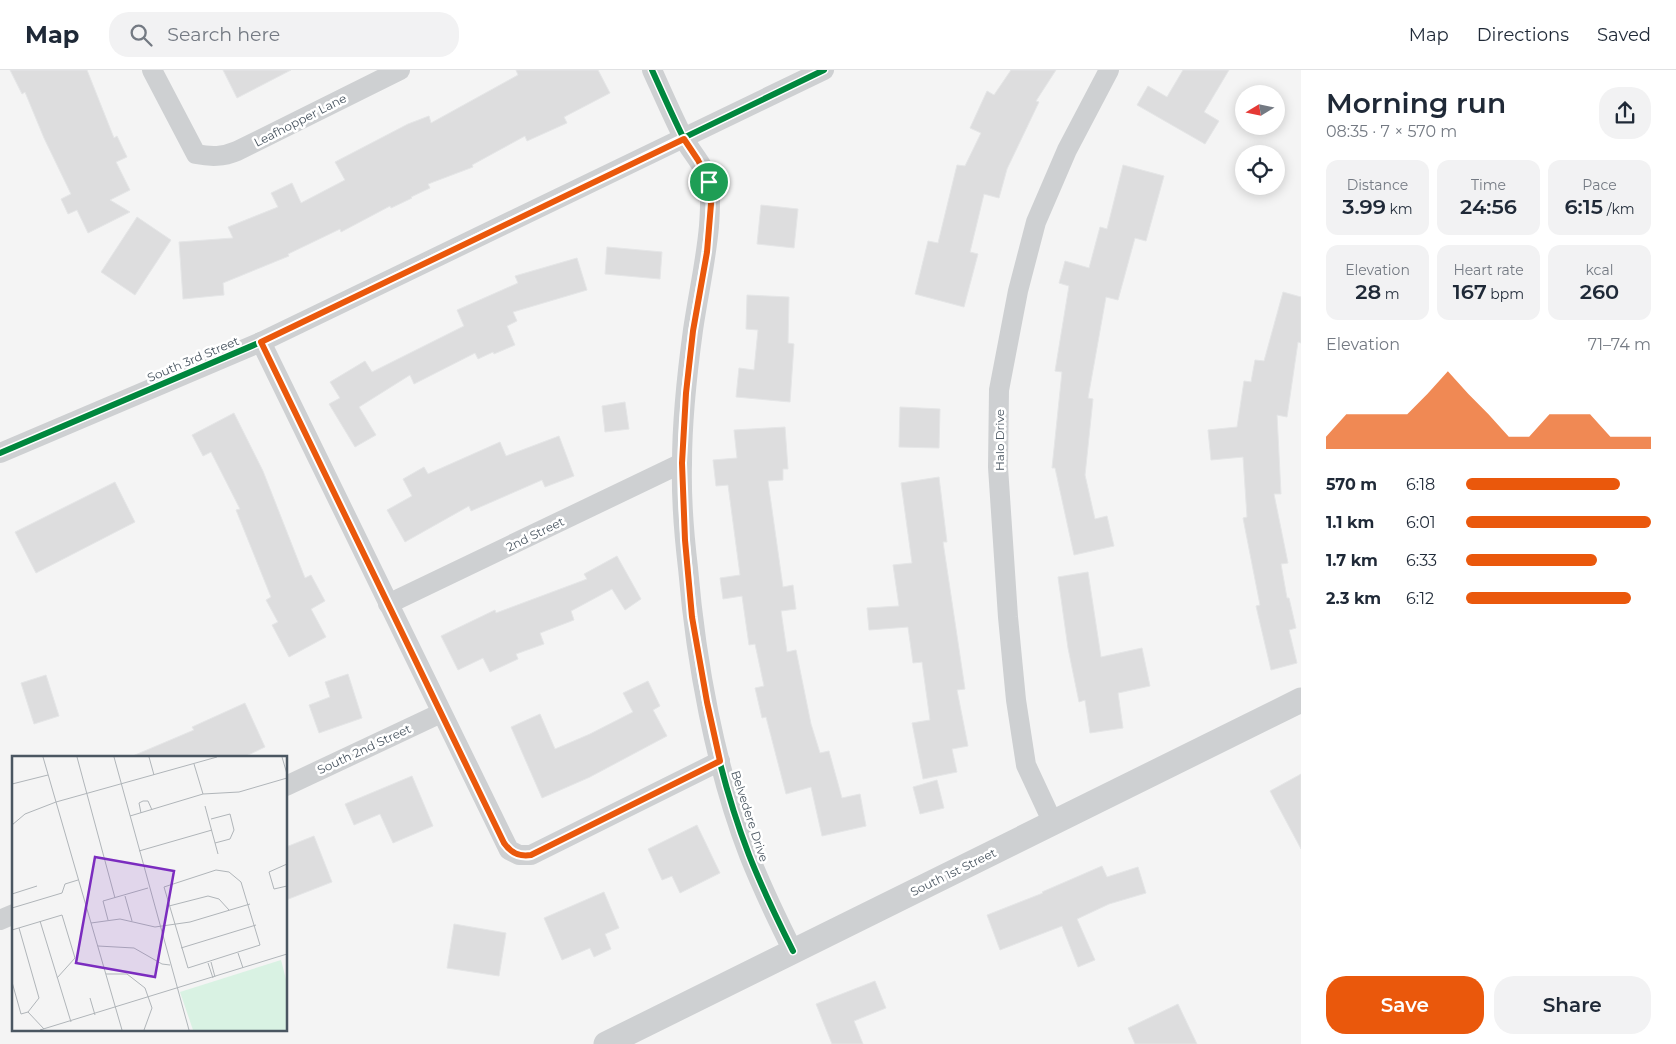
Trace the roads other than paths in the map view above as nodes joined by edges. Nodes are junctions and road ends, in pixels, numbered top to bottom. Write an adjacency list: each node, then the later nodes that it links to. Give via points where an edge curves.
1 (152, 70): 2 (street, Leafhopper Lane, via 196,154 210,156 238,151)
2 (400, 70)
3 (652, 70): 6 (street, Belvedere Drive)
4 (824, 70): 6 (street, South 3rd Street)
5 (1109, 70): 15 (street, Halo Drive, via 1067,150 1036,222 1018,291 1000,390 998,467 1016,700 1026,765)
6 (684, 139): 7 (street, South 3rd Street); 9 (street, Belvedere Drive, via 709,182 711,204 686,393)
7 (261, 342): 8 (street, South 3rd Street); 10 (street)
8 (0, 453)
9 (682, 463): 10 (street, 2nd Street); 13 (street, Belvedere Drive, via 692,617)
10 (388, 604): 12 (street)
11 (1301, 700): 15 (street, South 1st Street)
12 (441, 713): 13 (street, via 504,843 508,850 519,855 531,855); 14 (street, South 2nd Street)
13 (720, 761): 18 (street, Belvedere Drive, via 749,853)
14 (288, 785)
15 (1054, 823): 18 (street, South 1st Street)
16 (12, 915): 17 (street)
17 (0, 920)
18 (794, 951): 19 (street, South 1st Street)
19 (606, 1044)

